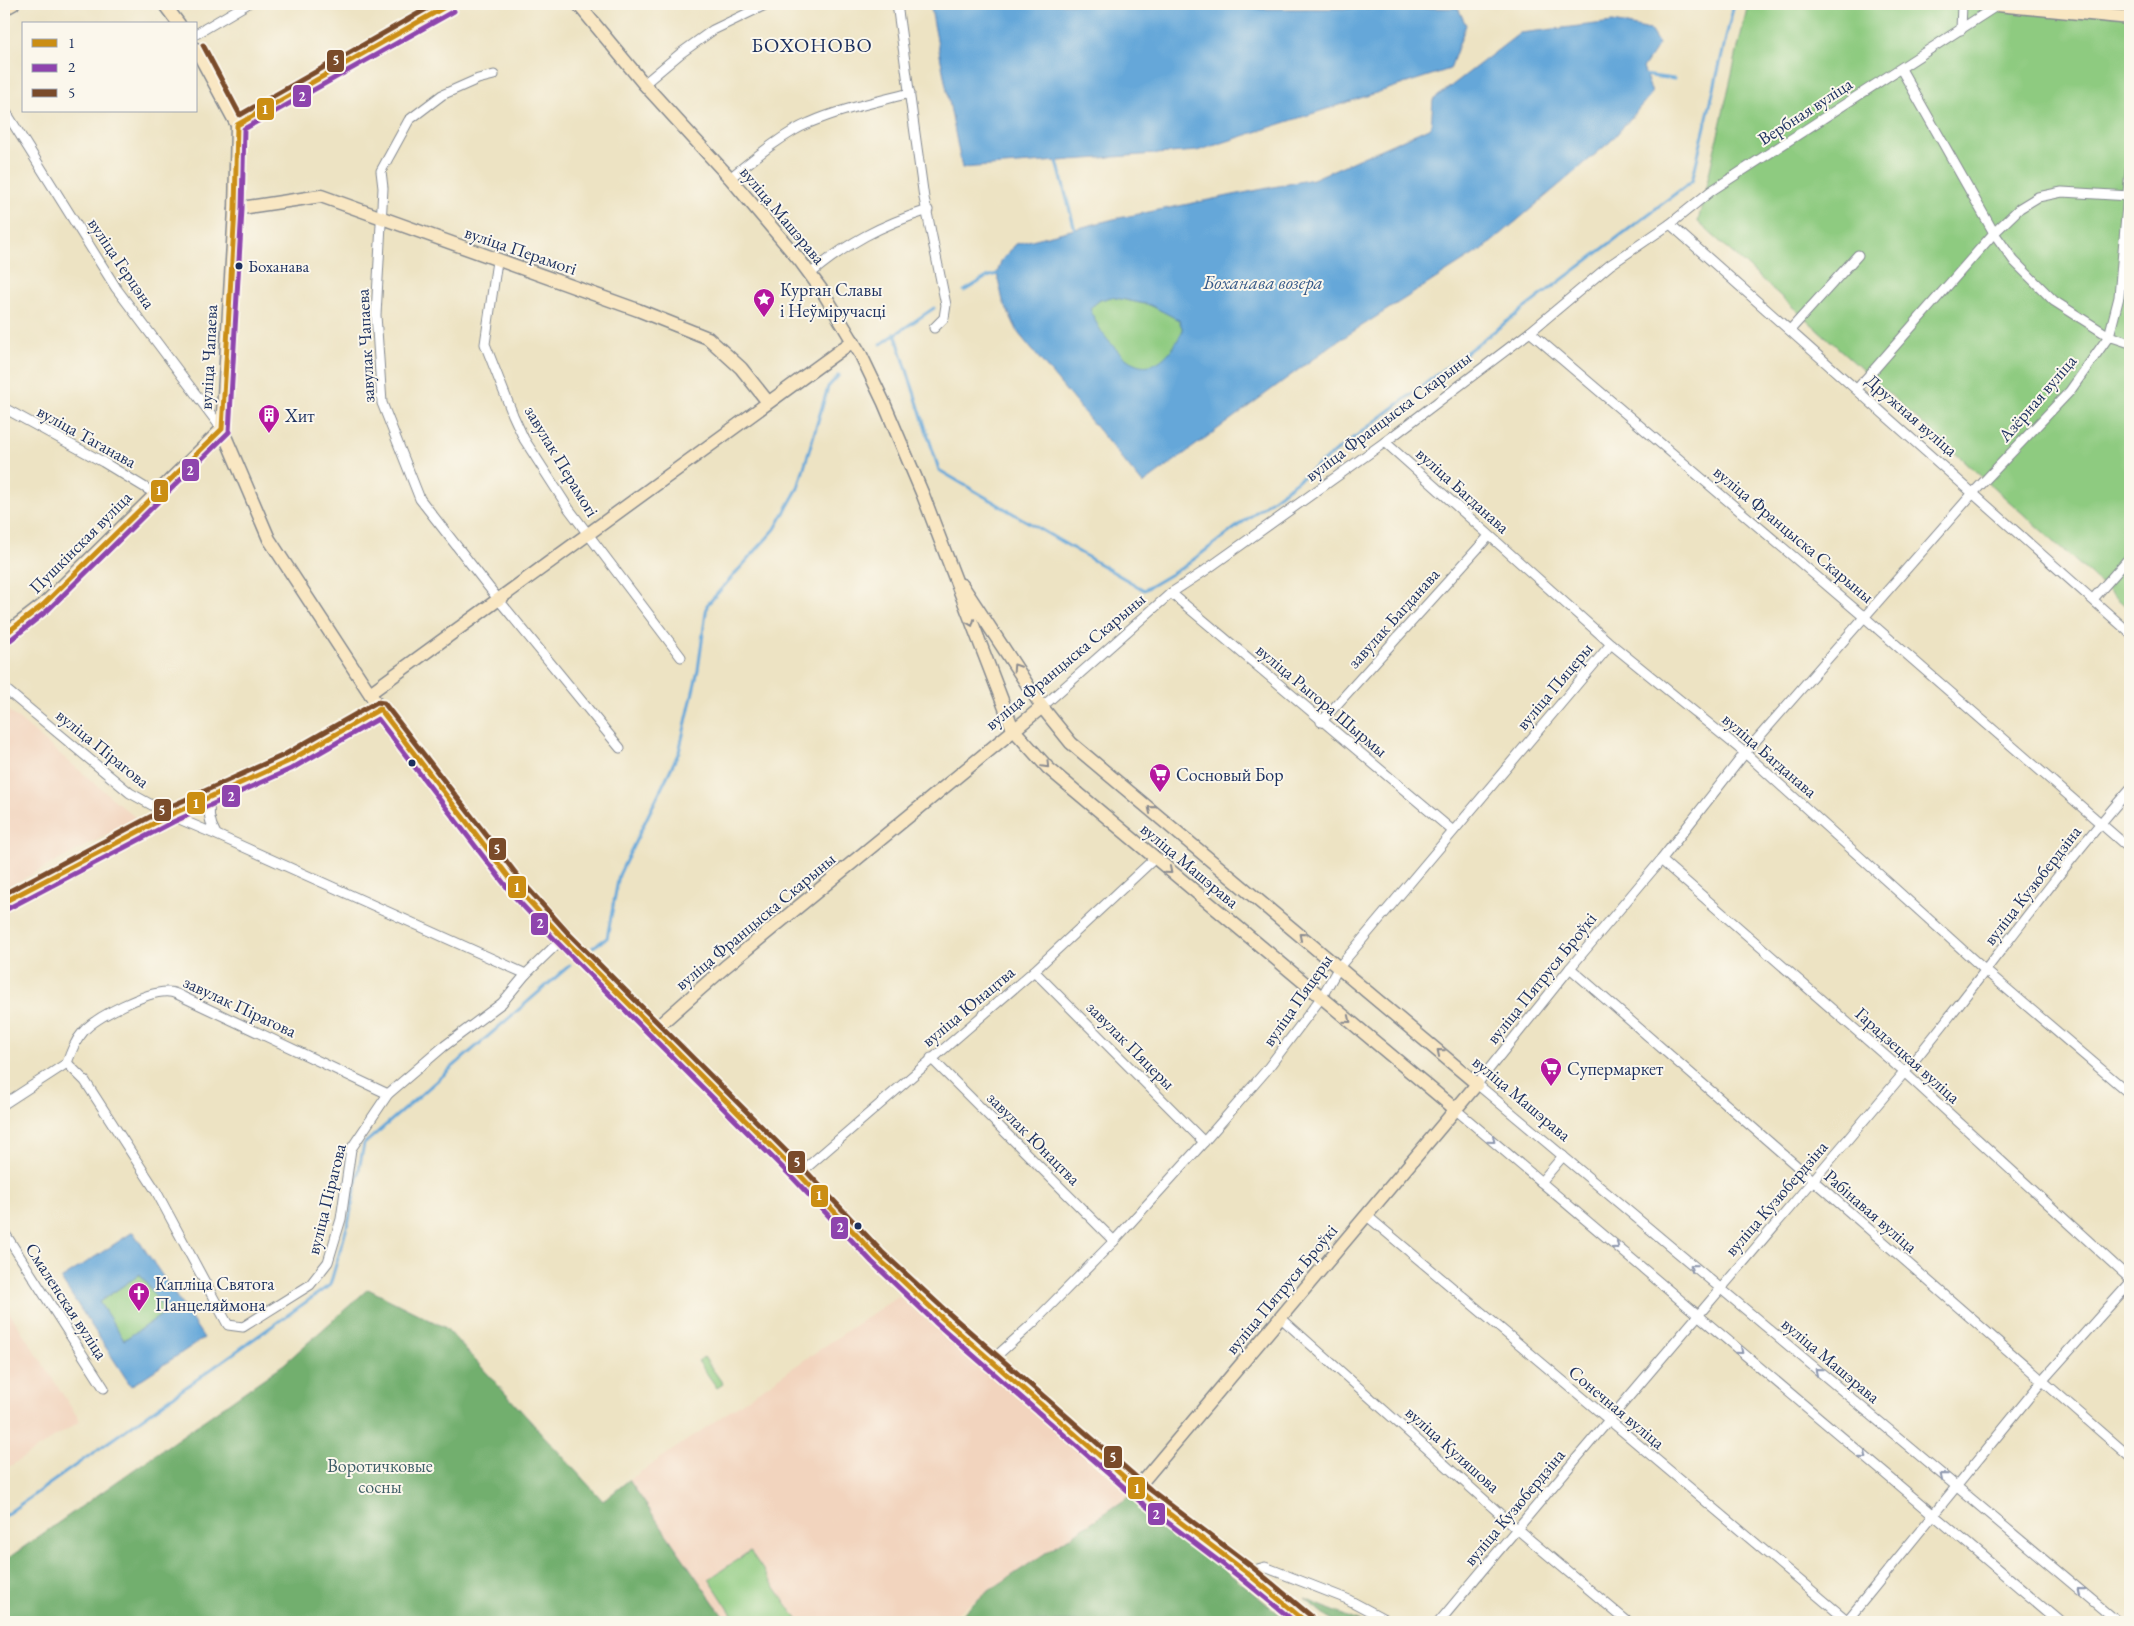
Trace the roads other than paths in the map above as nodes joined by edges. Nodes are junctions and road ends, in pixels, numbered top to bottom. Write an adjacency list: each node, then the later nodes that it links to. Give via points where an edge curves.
1 (13, 4): 10 (street)
2 (164, 4): 12 (street)
3 (247, 4): 14 (street)
4 (450, 4): 22 (street)
5 (578, 4): 18 (street, вуліца Машэрава)
6 (897, 4): 19 (street)
7 (1962, 4): 13 (street)
8 (1992, 4): 11 (street); 13 (street, Вербная вуліца)
9 (763, 5): 18 (street, via 713,30)
10 (4, 8)
11 (2130, 18)
12 (178, 22)
13 (1961, 30): 16 (street, Вербная вуліца)
14 (198, 33)
15 (198, 53): 22 (street, вуліца Чапаева)
16 (1901, 69): 30 (street, Вербная вуліца, via 1711,190); 31 (street)
17 (494, 74): 29 (street, завулак Чапаева, via 442,95 408,120 381,171)
18 (644, 84): 25 (street, вуліца Машэрава)
19 (910, 93): 25 (street, via 807,123); 28 (street)
20 (4, 109): 21 (street, вуліца Герцэна)
21 (13, 124): 23 (street); 44 (street, вуліца Герцэна, via 116,288)
22 (237, 125): 27 (street, вуліца Чапаева)
23 (4, 130)
24 (2130, 170): 26 (street, Азёрная вуліца)
25 (730, 178): 34 (street, вуліца Машэрава)
26 (2129, 196): 31 (street, via 2062,192 2038,197 2020,208); 38 (street, Азёрная вуліца, via 2119,297)
27 (235, 209): 29 (street, вуліца Перамогі, via 321,196); 44 (street, вуліца Чапаева)
28 (928, 210): 34 (street, via 865,234); 35 (street, via 946,306 944,318)
29 (381, 219): 33 (street, вуліца Перамогі); 53 (street, завулак Чапаева, via 376,315 382,403 420,499)
30 (1670, 224): 36 (street, Дружная вуліца); 37 (street, via 1610,265)
31 (1994, 233): 38 (street, via 2014,261 2054,301); 41 (street)
32 (1858, 255): 36 (street)
33 (497, 261): 42 (street, вуліца Перамогі, via 708,338 741,368); 48 (street, завулак Перамогі, via 485,344 524,438)
34 (810, 274): 39 (street, вуліца Машэрава)
35 (934, 328)
36 (1790, 330): 41 (street, Дружная вуліца)
37 (1530, 332): 45 (street, вуліца Францыска Скарыны); 55 (street, вуліца Францыска Скарыны)
38 (2109, 336): 40 (street); 46 (street, Азёрная вуліца, via 2070,391)
39 (853, 341): 42 (street); 51 (street, вуліца Машэрава, via 884,403)
40 (2130, 343)
41 (1857, 389): 46 (street, Дружная вуліца)
42 (768, 402): 48 (street)
43 (4, 408): 47 (street, вуліца Таганава)
44 (222, 429): 47 (street, Пушкінская вуліца); 61 (street, вуліца Чапаева, via 269,539)
45 (1385, 442): 49 (street, вуліца Багданава); 52 (street, вуліца Францыска Скарыны)
46 (1974, 492): 54 (street, Дружная вуліца); 55 (street, вуліца Пятруся Броўкі)
47 (154, 493): 57 (street, Пушкінская вуліца, via 43,605)
48 (588, 534): 53 (street); 59 (street)
49 (1489, 536): 58 (street, вуліца Багданава); 64 (street, завулак Багданава)
50 (2130, 557): 54 (street)
51 (947, 562): 62 (street, вуліца Машэрава, one-way to 51); 65 (street, вуліца Машэрава, one-way to 65)
52 (1171, 593): 62 (street, вуліца Францыска Скарыны); 64 (street, вуліца Рыгора Шырмы)
53 (498, 599): 61 (street); 66 (street, завулак Чапаева)
54 (2094, 599): 56 (street, Дружная вуліца)
55 (1863, 616): 67 (street, вуліца Пятруся Броўкі); 71 (street, вуліца Францыска Скарыны)
56 (2130, 633)
57 (4, 635)
58 (1612, 644): 67 (street, вуліца Багданава); 72 (street, вуліца Пяцеры)
59 (681, 656)
60 (4, 688): 70 (street, вуліца Пірагова, via 130,793)
61 (370, 693): 63 (street, вуліца Чапаева)
62 (1042, 707): 65 (street, вуліца Францыска Скарыны); 79 (street, вуліца Машэрава, one-way to 62, via 1071,743)
63 (380, 709): 69 (street, via 288,762); 78 (street, вуліца Чапаева, via 501,867)
64 (1321, 722): 72 (street, вуліца Рыгора Шырмы)
65 (1013, 729): 75 (street, вуліца Машэрава, one-way to 75, via 1048,768); 85 (street, вуліца Францыска Скарыны, via 725,967)
66 (620, 748)
67 (1745, 753): 76 (street, вуліца Пятруся Броўкі); 82 (street, вуліца Багданава)
68 (2130, 789): 71 (street, вуліца Кузюбердзіна)
69 (211, 797): 70 (street); 73 (street, via 208,815)
70 (170, 816): 73 (street, вуліца Пірагова); 77 (street)
71 (2100, 823): 74 (street, вуліца Францыска Скарыны); 82 (street, вуліца Кузюбердзіна)
72 (1453, 831): 79 (street, вуліца Пяцеры)
73 (217, 835): 83 (street, вуліца Пірагова)
74 (2130, 849)
75 (1154, 859): 81 (street, вуліца Юнацтва); 84 (street, вуліца Машэрава, one-way to 84)
76 (1661, 860): 80 (street, вуліца Пятруся Броўкі); 88 (street, Гарадзецкая вуліца)
77 (4, 902)
78 (563, 938): 83 (street, вуліца Пірагова); 85 (street, вуліца Чапаева)
79 (1339, 967): 84 (street, вуліца Пяцеры); 89 (street, вуліца Машэрава, one-way to 79)
80 (1570, 968): 89 (street, вуліца Пятруся Броўкі); 97 (street, Рабінавая вуліца)
81 (1034, 971): 86 (street, вуліца Юнацтва); 94 (street, завулак Пяцеры)
82 (1986, 971): 88 (street, вуліца Кузюбердзіна); 91 (street, вуліца Багданава)
83 (526, 974): 90 (street, вуліца Пірагова, via 502,1003)
84 (1321, 998): 93 (street, вуліца Машэрава, one-way to 93); 94 (street, вуліца Пяцеры, via 1265,1072)
85 (655, 1029): 96 (street, вуліца Чапаева)
86 (931, 1058): 96 (street, вуліца Юнацтва); 101 (street, завулак Юнацтва)
87 (67, 1063): 90 (street, завулак Пірагова, via 75,1043 92,1023 141,997 169,992 184,996); 90 (street, вуліца Пірагова, via 85,1081 156,1191 228,1325 243,1328 310,1285 328,1262 341,1219 351,1149); 92 (street)
88 (1904, 1072): 97 (street, вуліца Кузюбердзіна); 102 (street, Гарадзецкая вуліца)
89 (1477, 1084): 93 (street, вуліца Пятруся Броўкі); 95 (street, вуліца Машэрава)
90 (388, 1094)
91 (2130, 1094)
92 (4, 1104)
93 (1455, 1109): 98 (street, вуліца Машэрава, one-way to 98); 99 (street, вуліца Пятруся Броўкі)
94 (1204, 1142): 101 (street, вуліца Пяцеры)
95 (1563, 1156): 98 (street); 103 (street, вуліца Машэрава, one-way to 95)
96 (800, 1174): 106 (street, вуліца Чапаева, via 877,1257)
97 (1812, 1181): 103 (street, вуліца Кузюбердзіна); 107 (street, Рабінавая вуліца)
98 (1541, 1182): 104 (street, вуліца Машэрава, one-way to 104)
99 (1366, 1215): 105 (street, вуліца Пятруся Броўкі); 109 (street, Сонечная вуліца)
100 (4, 1232): 108 (street, Смаленская вуліца)
101 (1114, 1240): 106 (street, вуліца Пяцеры)
102 (2130, 1281): 107 (street)
103 (1720, 1289): 104 (street, вуліца Кузюбердзіна); 111 (street, вуліца Машэрава, one-way to 103)
104 (1697, 1315): 109 (street, вуліца Кузюбердзіна); 113 (street, вуліца Машэрава, one-way to 113)
105 (1281, 1318): 112 (street, вуліца Пятруся Броўкі); 114 (street, вуліца Куляшова)
106 (992, 1360): 112 (street, вуліца Чапаева)
107 (2043, 1380): 110 (street, Рабінавая вуліца); 111 (street)
108 (104, 1388)
109 (1608, 1421): 114 (street, вуліца Кузюбердзіна); 120 (street, Сонечная вуліца)
110 (2130, 1457)
111 (1956, 1487): 113 (street); 122 (street, вуліца Машэрава, one-way to 111)
112 (1137, 1488): 115 (street, вуліца Чапаева)
113 (1934, 1514): 120 (street); 121 (street, вуліца Машэрава)
114 (1517, 1529): 118 (street, вуліца Кузюбердзіна); 119 (street, вуліца Куляшова)
115 (1246, 1572): 116 (street, вуліца Чапаева); 117 (street, via 1265,1568 1347,1599)
116 (1306, 1622)
117 (1390, 1622)
118 (1439, 1622)
119 (1628, 1622)
120 (1848, 1622)
121 (2060, 1622)
122 (2118, 1622)

